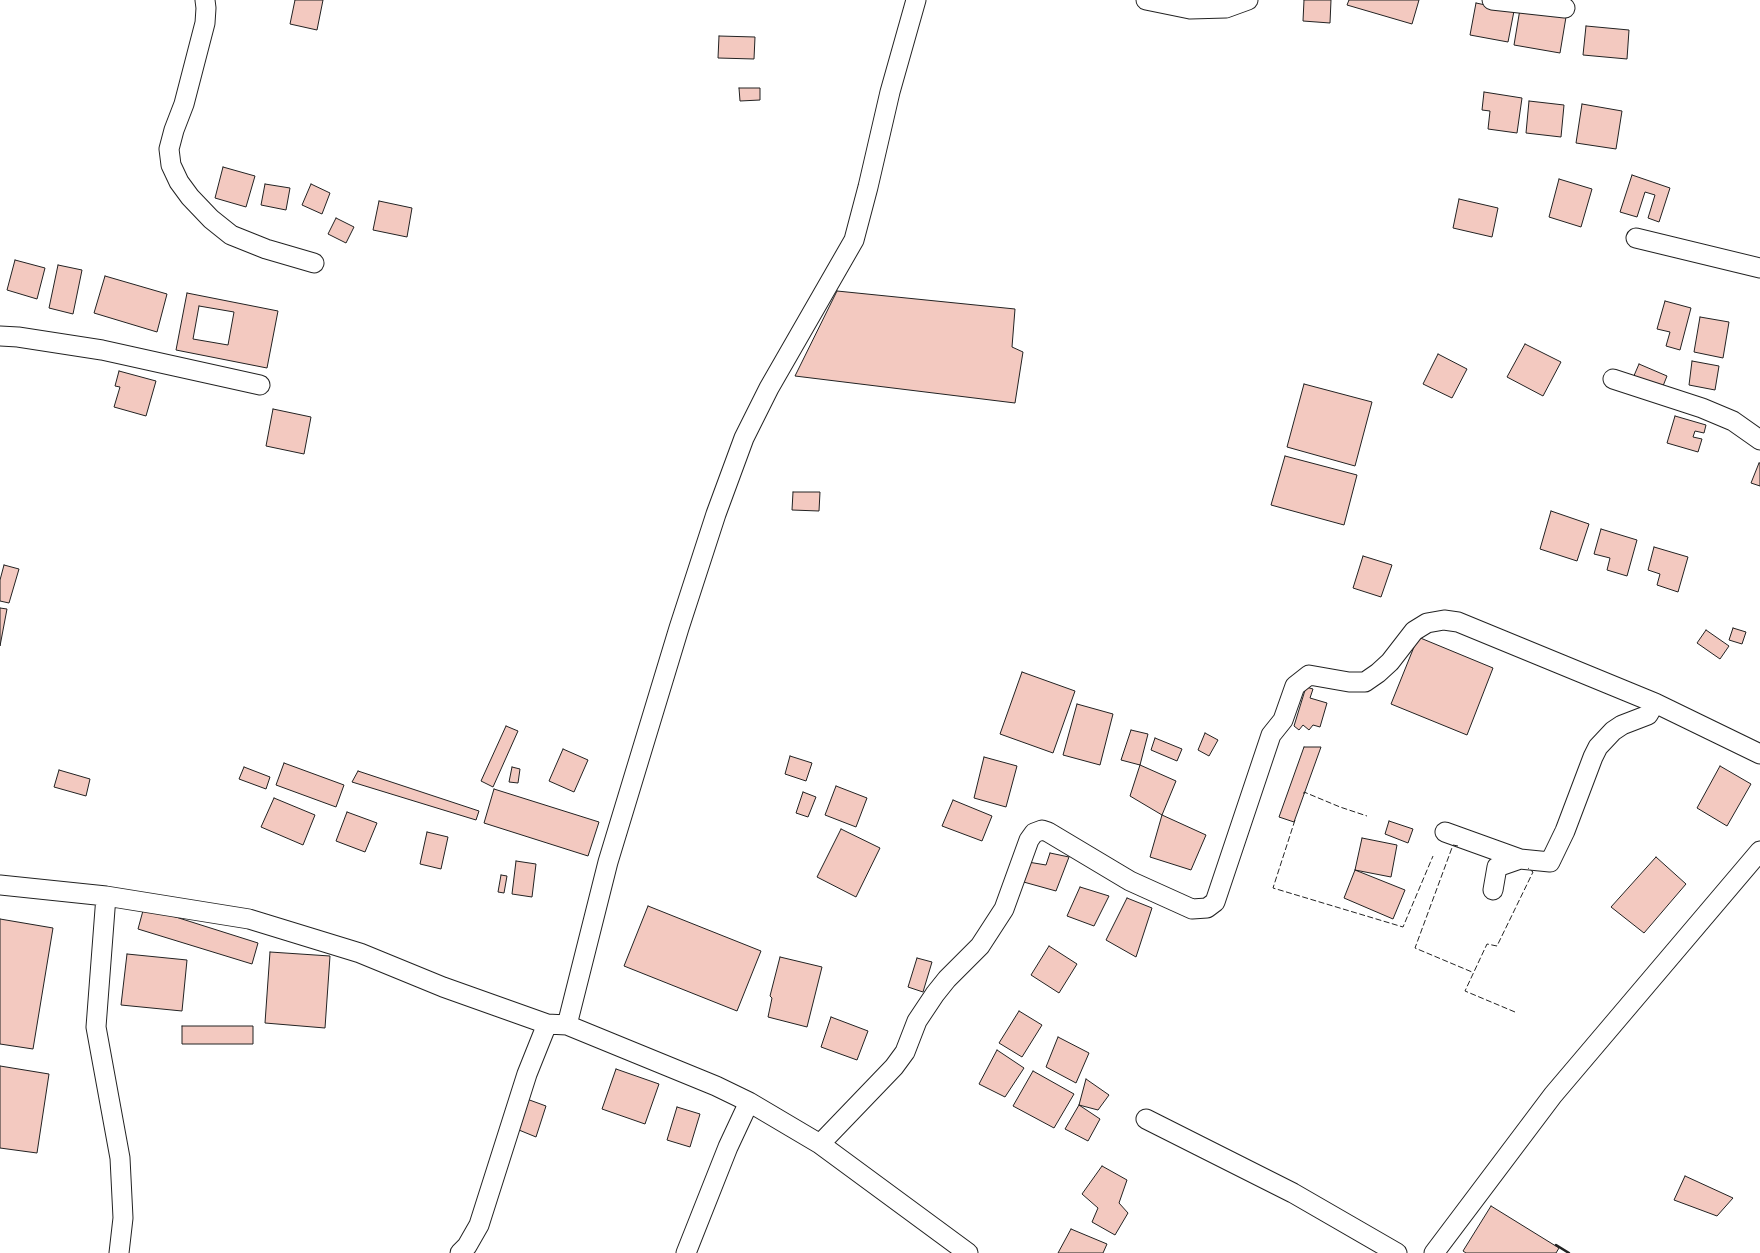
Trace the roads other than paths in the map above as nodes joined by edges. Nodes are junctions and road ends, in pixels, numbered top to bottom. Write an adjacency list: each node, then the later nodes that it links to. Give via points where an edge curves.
1 (205, 0): 8 (street, via 205,23 169,149 171,165 190,197 232,235)
2 (916, 0): 23 (street, via 854,240 768,388 744,438 716,514 608,862)
3 (1146, 0): 4 (street, via 1190,9 1226,8)
4 (1248, 0)
5 (1492, 0): 6 (street)
6 (1565, 8)
7 (1636, 238): 9 (street)
8 (314, 263)
9 (1760, 268)
10 (0, 336): 12 (street, via 102,350)
11 (1613, 379): 13 (street, via 1702,408 1733,421)
12 (260, 385)
13 (1760, 440)
14 (1656, 703): 15 (street); 18 (street, via 1648,715 1622,725 1598,747 1550,862); 26 (street, via 1458,622 1444,620 1427,623 1414,631 1390,662 1365,682 1309,675 1295,686 1284,720 1271,735 1215,902 1207,908 1192,909 1130,881 1048,832 1034,833 1004,908 980,946 935,994 917,1020 905,1052 894,1067)
15 (1760, 754)
16 (1445, 832): 18 (street)
17 (1760, 851): 32 (street, via 1553,1095)
18 (1520, 859): 20 (street, via 1497,867)
19 (0, 885): 21 (street)
20 (1493, 890)
21 (106, 896): 22 (street, via 249,919 360,953); 27 (street, via 96,1027 120,1158 123,1218)
22 (547, 1024): 23 (street); 28 (street, via 527,1074 479,1225)
23 (567, 1025): 24 (street)
24 (750, 1102): 26 (street); 29 (street, via 724,1154)
25 (1146, 1119): 31 (street, via 1294,1193)
26 (820, 1144): 30 (street)
27 (119, 1253)
28 (460, 1253)
29 (686, 1253)
30 (968, 1253)
31 (1397, 1253)
32 (1434, 1253)

